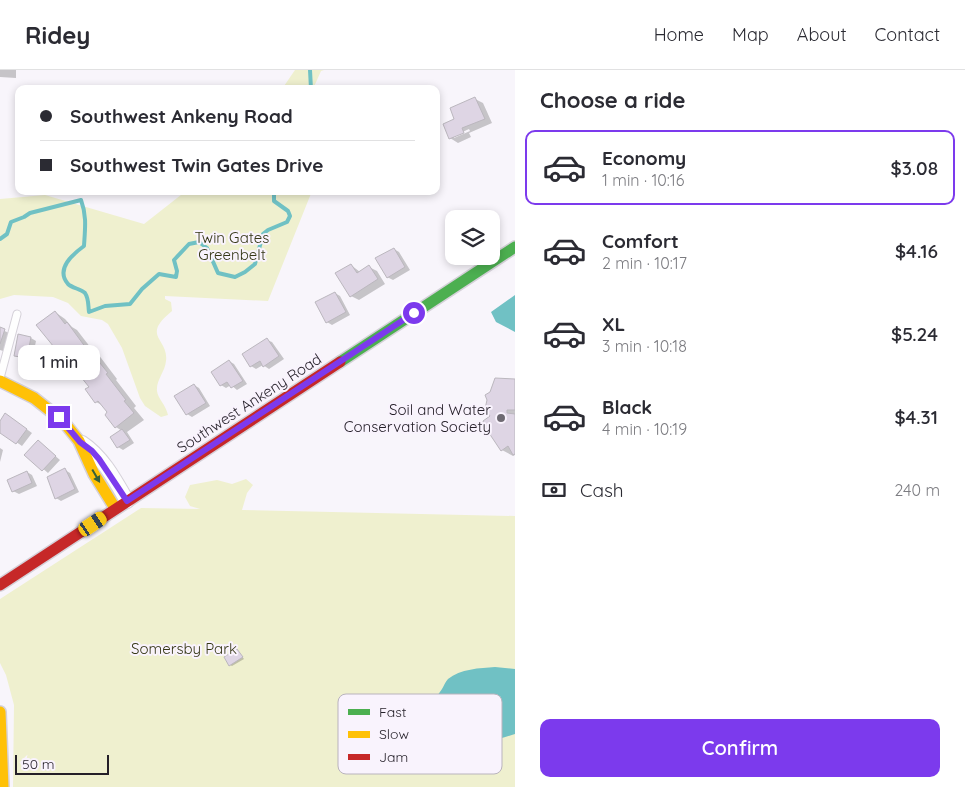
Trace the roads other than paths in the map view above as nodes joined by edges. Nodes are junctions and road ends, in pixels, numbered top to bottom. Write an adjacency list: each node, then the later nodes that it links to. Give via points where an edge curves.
1 (515, 247): 5 (street, Southwest Ankeny Road)
2 (17, 314): 3 (lane)
3 (0, 380): 4 (street, via 41,402)
4 (80, 442): 5 (street, via 99,459)
5 (121, 505): 6 (street, Southwest Ankeny Road)
6 (0, 585)
7 (0, 712): 8 (street)
8 (3, 787)

